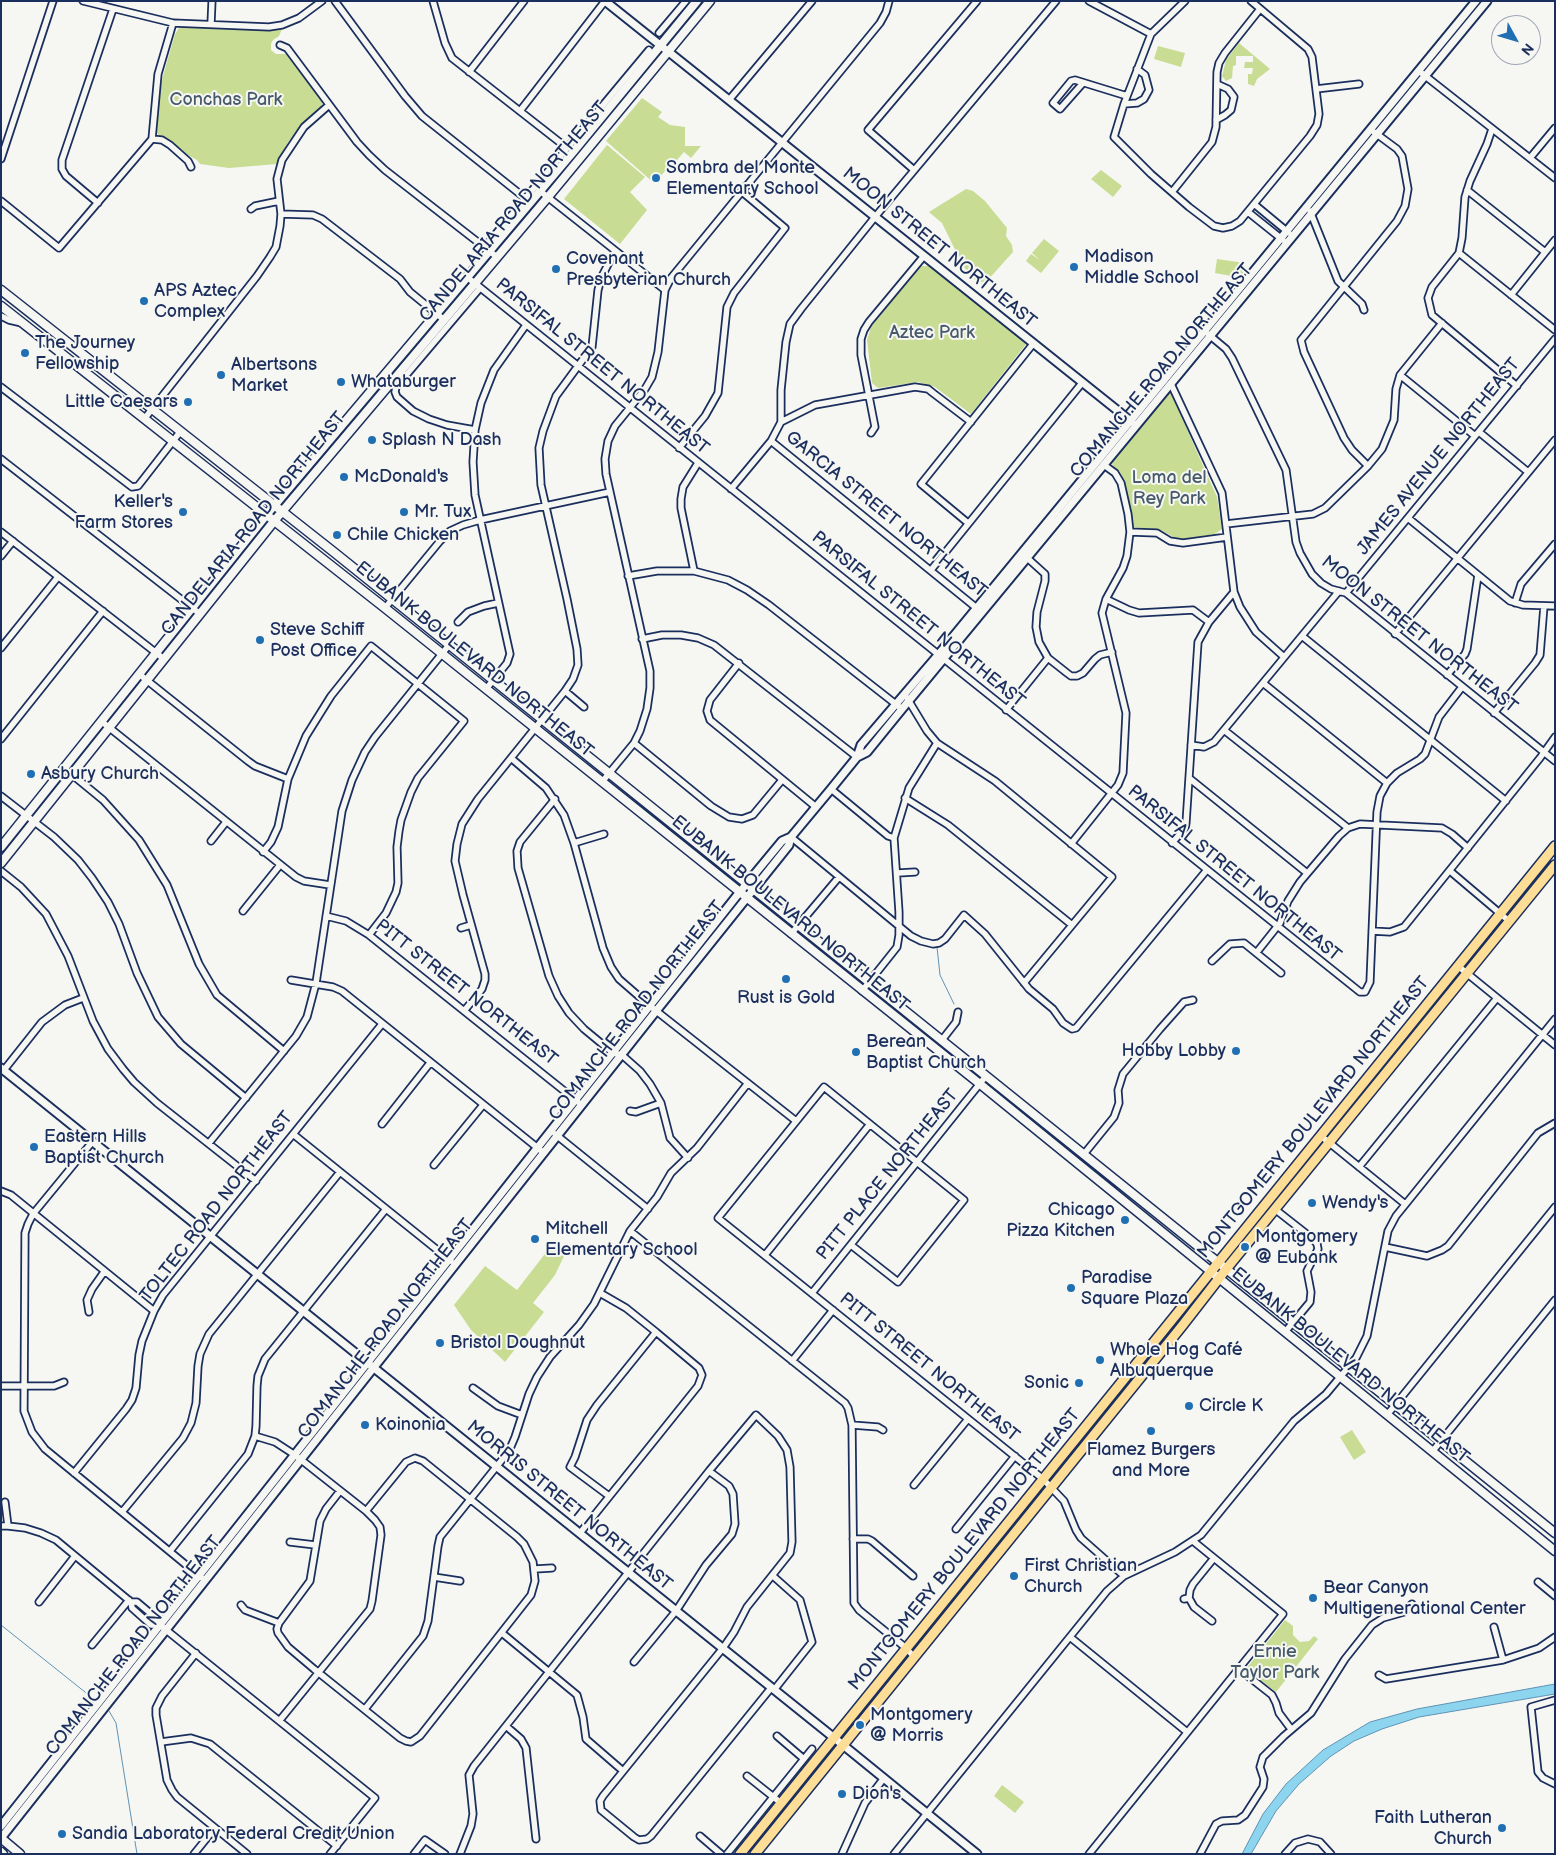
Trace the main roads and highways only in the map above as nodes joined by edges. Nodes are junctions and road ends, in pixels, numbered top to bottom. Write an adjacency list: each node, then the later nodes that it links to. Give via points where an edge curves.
1 (697, 1): 5 (main road, CANDELARIA ROAD NORTHEAST)
2 (710, 1): 6 (main road, CANDELARIA ROAD NORTHEAST, via 477,285 443,319)
3 (2, 293): 5 (main road, EUBANK BOULEVARD NORTHEAST)
4 (1, 306): 7 (main road, EUBANK BOULEVARD NORTHEAST)
5 (274, 505): 6 (main road, EUBANK BOULEVARD NORTHEAST); 7 (main road, CANDELARIA ROAD NORTHEAST)
6 (282, 511): 8 (main road, CANDELARIA ROAD NORTHEAST); 15 (main road, EUBANK BOULEVARD NORTHEAST)
7 (267, 514): 8 (main road, EUBANK BOULEVARD NORTHEAST); 10 (main road, CANDELARIA ROAD NORTHEAST)
8 (275, 520): 11 (main road, CANDELARIA ROAD NORTHEAST); 17 (main road, EUBANK BOULEVARD NORTHEAST)
9 (1555, 846): 13 (main road, MONTGOMERY BOULEVARD NORTHEAST)
10 (1, 847)
11 (1, 863)
12 (1555, 865): 14 (main road, MONTGOMERY BOULEVARD NORTHEAST)
13 (1290, 1174): 14 (main road, via 1291,1180 1273,1204); 15 (main road, MONTGOMERY BOULEVARD NORTHEAST)
14 (1276, 1210): 16 (main road, MONTGOMERY BOULEVARD NORTHEAST)
15 (1219, 1262): 16 (main road, EUBANK BOULEVARD NORTHEAST); 17 (main road, MONTGOMERY BOULEVARD NORTHEAST)
16 (1227, 1268): 18 (main road, MONTGOMERY BOULEVARD NORTHEAST); 19 (main road, EUBANK BOULEVARD NORTHEAST)
17 (1211, 1271): 18 (main road, EUBANK BOULEVARD NORTHEAST); 23 (main road, MONTGOMERY BOULEVARD NORTHEAST)
18 (1219, 1279): 20 (main road, EUBANK BOULEVARD NORTHEAST); 24 (main road, MONTGOMERY BOULEVARD NORTHEAST)
19 (1555, 1533)
20 (1555, 1551)
21 (1, 1838): 22 (main road)
22 (20, 1854)
23 (740, 1854)
24 (755, 1854)

